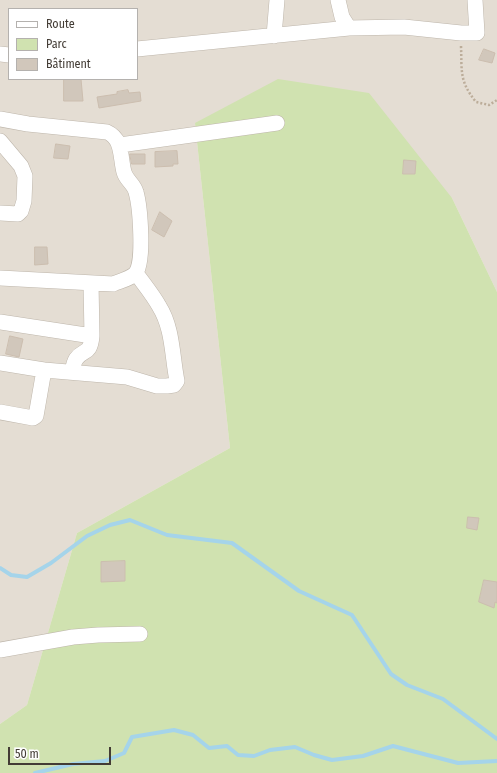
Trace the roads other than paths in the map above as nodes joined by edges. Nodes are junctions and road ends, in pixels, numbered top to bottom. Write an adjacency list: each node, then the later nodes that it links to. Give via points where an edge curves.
1 (278, 0): 5 (street)
2 (338, 0): 4 (street, via 342,17)
3 (475, 0): 4 (street, via 477,33 404,27)
4 (349, 28): 5 (street)
5 (274, 36): 6 (street)
6 (138, 49)
7 (0, 119): 10 (street, via 107,132 113,134)
8 (277, 123): 10 (street)
9 (0, 141): 11 (street, via 26,176 21,211 18,214)
10 (120, 145): 12 (street, via 124,173 134,186 142,235)
11 (0, 213)
12 (136, 273): 14 (street, via 113,284); 19 (street, via 160,306 172,346 177,381 174,385 162,386 127,377)
13 (0, 278): 14 (street)
14 (91, 284): 16 (street)
15 (0, 322): 16 (street)
16 (92, 336): 19 (street, via 91,345 75,361)
17 (0, 363): 18 (street)
18 (44, 370): 19 (street); 20 (street, via 36,416 33,418)
19 (72, 372)
20 (0, 412)
21 (140, 634): 22 (street, via 98,634)
22 (0, 650)

